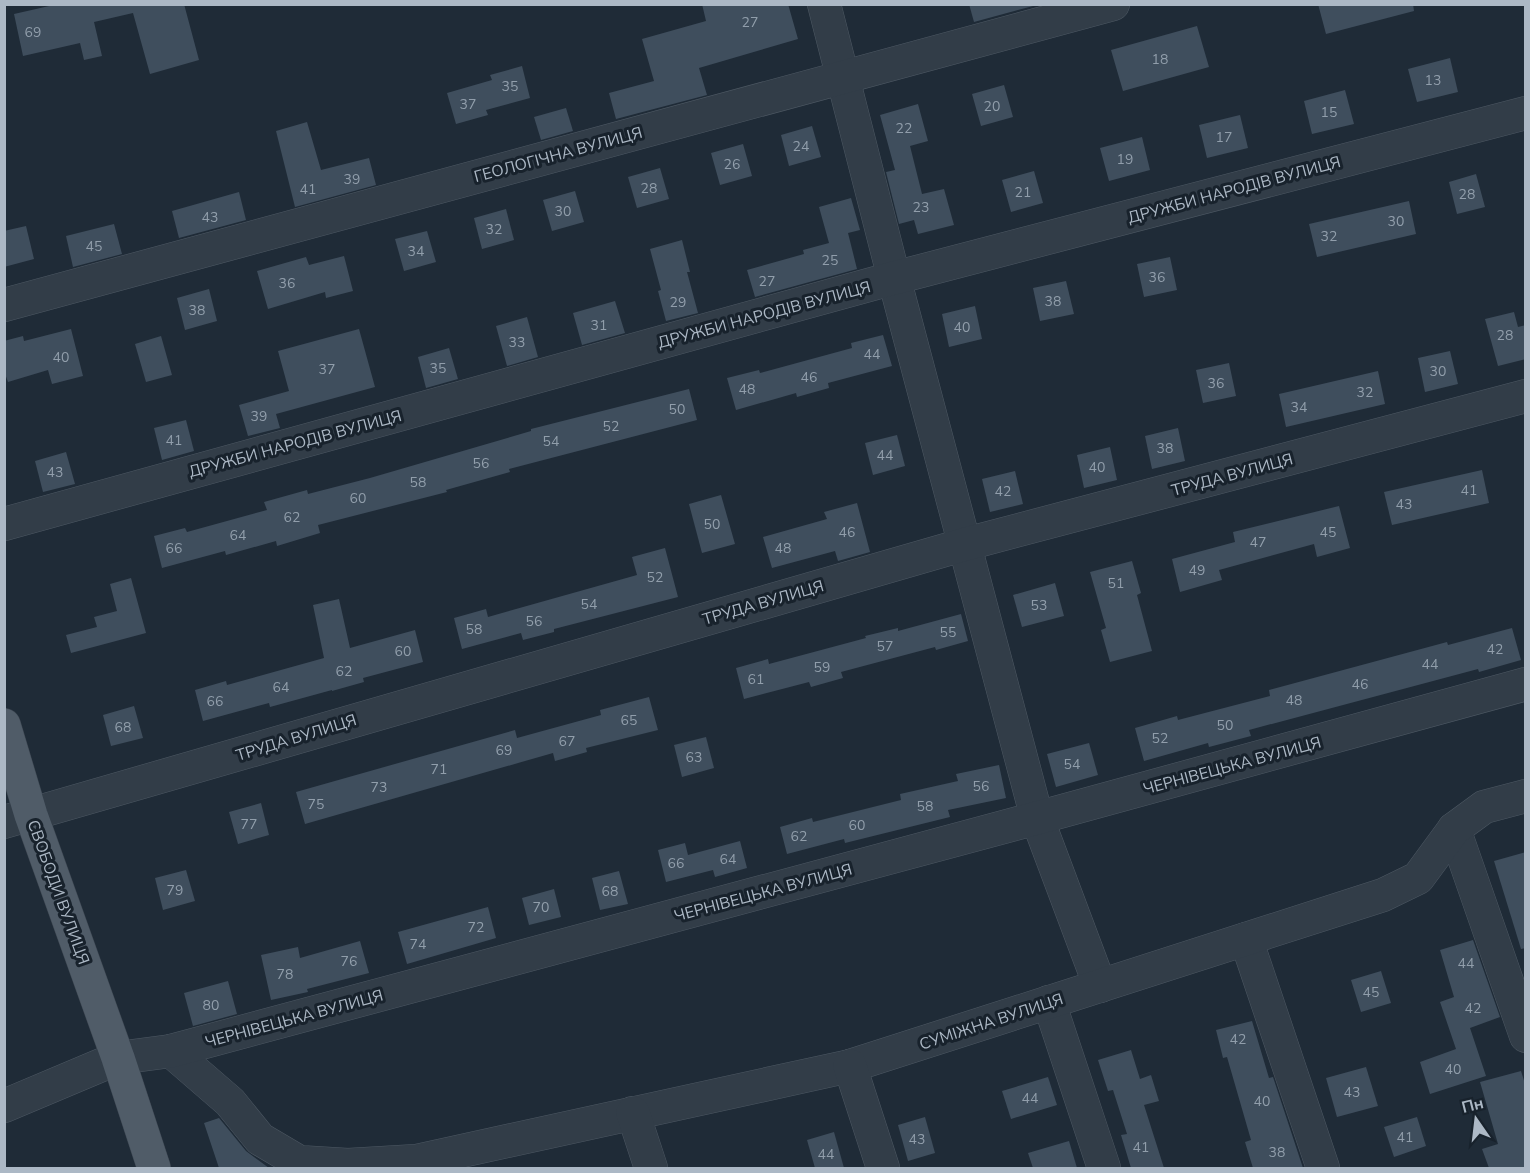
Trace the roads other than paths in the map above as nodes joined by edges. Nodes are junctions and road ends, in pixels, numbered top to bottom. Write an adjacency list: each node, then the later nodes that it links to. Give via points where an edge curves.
1 (824, 4): 3 (street)
2 (1113, 4): 3 (street, ГЕОЛОГІЧНА ВУЛИЦЯ)
3 (843, 76): 5 (street); 6 (street, ГЕОЛОГІЧНА ВУЛИЦЯ)
4 (1526, 113): 5 (street, ДРУЖБИ НАРОДІВ ВУЛИЦЯ)
5 (894, 278): 8 (street, ДРУЖБИ НАРОДІВ ВУЛИЦЯ); 9 (street)
6 (4, 305)
7 (1526, 396): 9 (street, ТРУДА ВУЛИЦЯ)
8 (4, 524)
9 (966, 544): 13 (street); 14 (street, ТРУДА ВУЛИЦЯ)
10 (1526, 684): 13 (street, ЧЕРНІВЕЦЬКА ВУЛИЦЯ)
11 (4, 725): 14 (main road, СВОБОДИ ВУЛИЦЯ)
12 (1526, 796): 15 (street, СУМІЖНА ВУЛИЦЯ, via 1484,807)
13 (1037, 818): 17 (street); 20 (street, ЧЕРНІВЕЦЬКА ВУЛИЦЯ)
14 (18, 819): 21 (main road, СВОБОДИ ВУЛИЦЯ)
15 (1454, 829): 16 (street, СУМІЖНА ВУЛИЦЯ, via 1418,878 1383,895); 19 (street)
16 (1246, 939): 17 (street, СУМІЖНА ВУЛИЦЯ); 30 (street)
17 (1100, 986): 18 (street, СУМІЖНА ВУЛИЦЯ)
18 (1049, 1002): 22 (street, СУМІЖНА ВУЛИЦЯ); 29 (street)
19 (1526, 1036)
20 (171, 1051): 21 (street, ЧЕРНІВЕЦЬКА ВУЛИЦЯ); 25 (street, СУМІЖНА ВУЛИЦЯ, via 230,1102 260,1139 299,1162)
21 (118, 1058): 23 (street, ЧЕРНІВЕЦЬКА ВУЛИЦЯ); 26 (main road, СВОБОДИ ВУЛИЦЯ)
22 (850, 1066): 24 (street, СУМІЖНА ВУЛИЦЯ); 28 (street)
23 (4, 1106)
24 (633, 1113): 25 (street, СУМІЖНА ВУЛИЦЯ); 27 (street)
25 (417, 1165)
26 (153, 1167)
27 (651, 1168)
28 (883, 1168)
29 (1104, 1168)
30 (1323, 1168)

